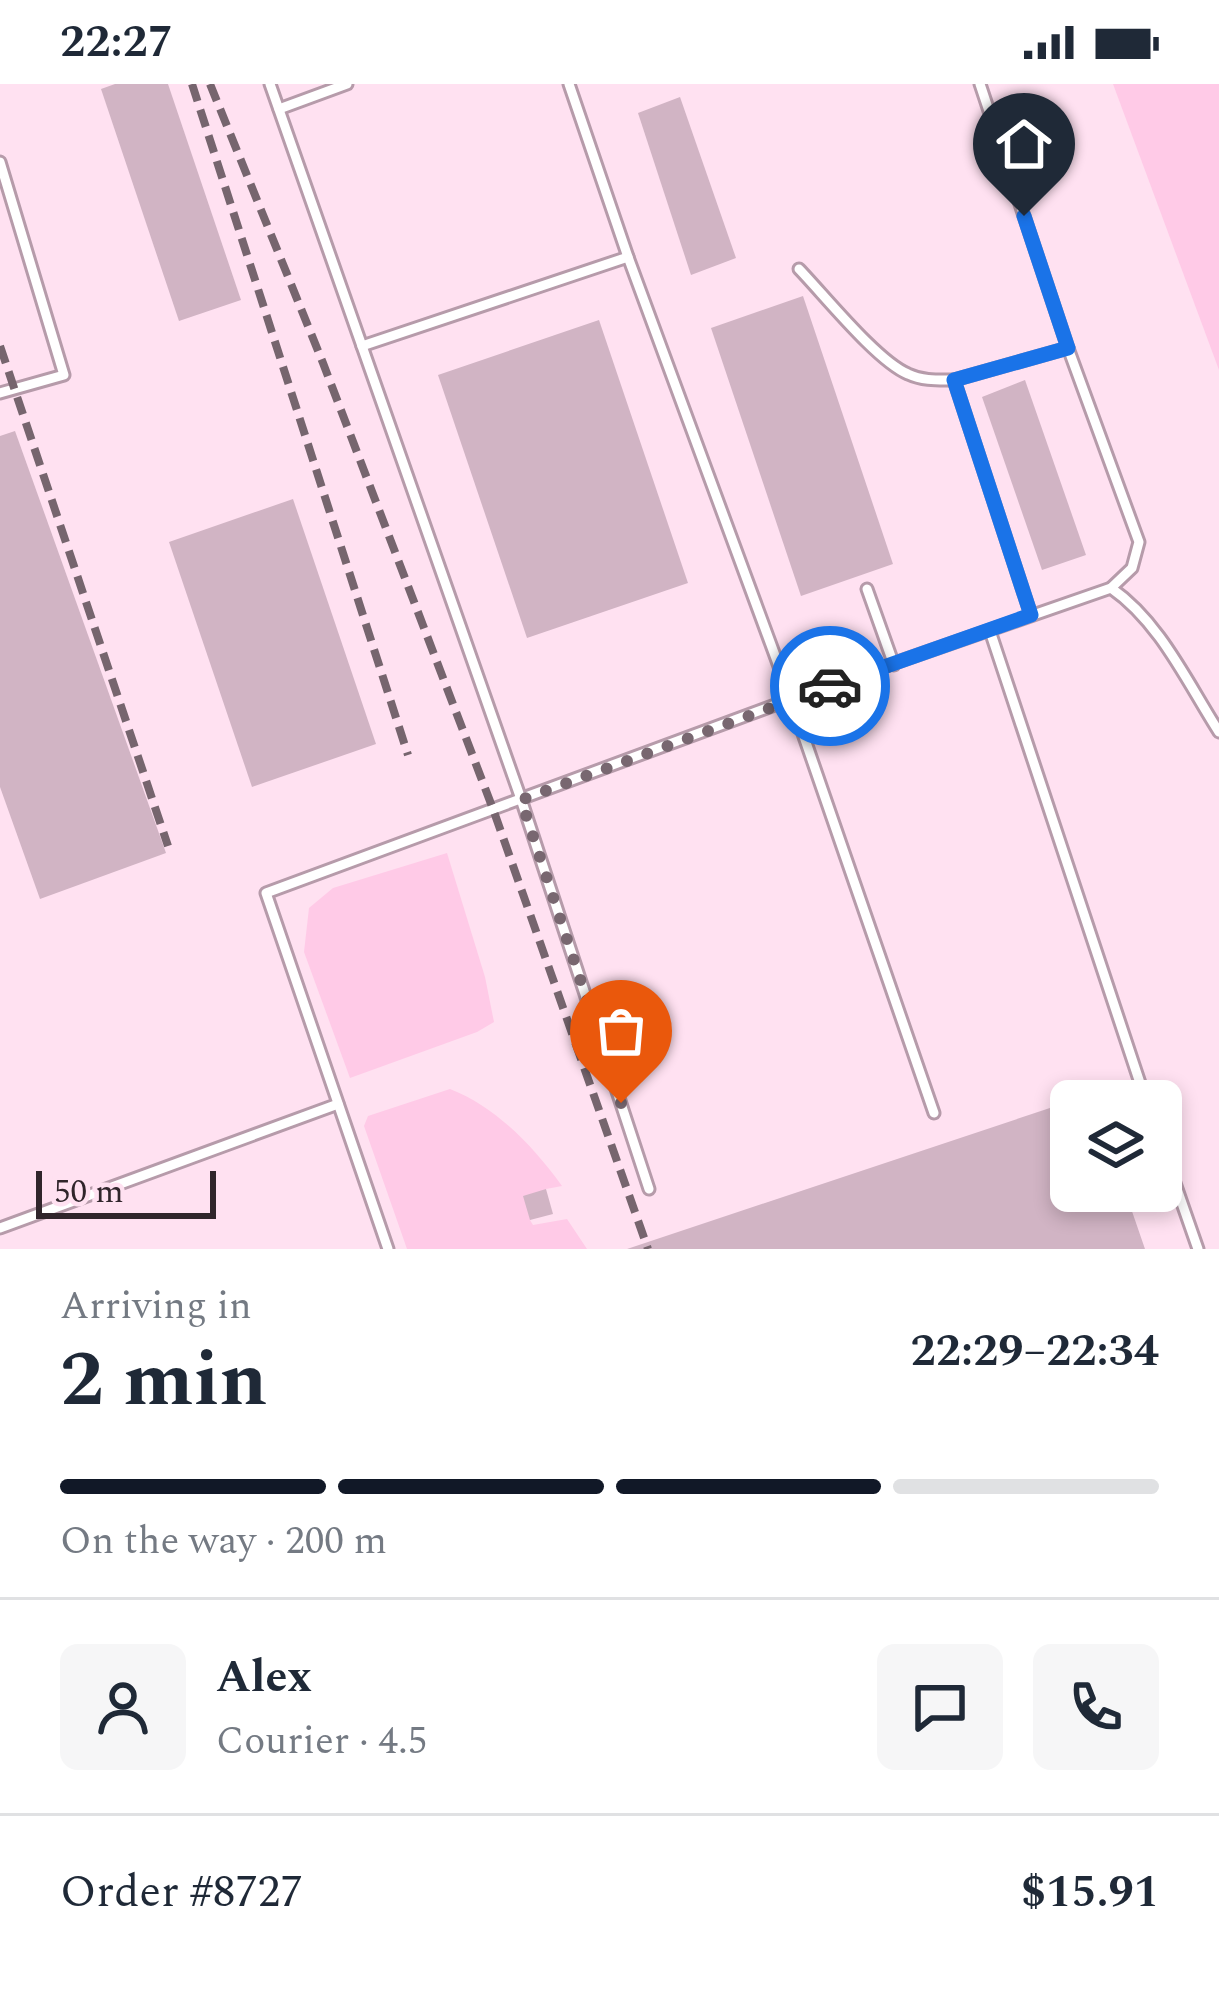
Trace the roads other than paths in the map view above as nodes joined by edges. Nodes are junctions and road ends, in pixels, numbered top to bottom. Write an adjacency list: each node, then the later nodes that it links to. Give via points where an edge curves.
1 (270, 84): 5 (lane)
2 (347, 84): 5 (lane)
3 (569, 84): 7 (lane)
4 (980, 84): 10 (lane)
5 (279, 109): 9 (lane)
6 (0, 162): 12 (lane, via 64,375)
7 (628, 257): 9 (lane); 18 (lane)
8 (799, 269): 11 (lane, via 891,365 930,381)
9 (362, 346): 20 (lane)
10 (1068, 348): 11 (lane); 13 (lane, via 1139,542 1132,568)
11 (954, 380): 15 (lane)
12 (0, 393)
13 (1111, 587): 15 (lane); 19 (lane, via 1153,627)
14 (867, 589): 17 (lane)
15 (1031, 615): 16 (lane)
16 (990, 631): 17 (lane); 21 (lane)
17 (894, 665): 18 (lane)
18 (791, 699): 20 (lane); 23 (lane)
19 (1219, 732)
20 (521, 800): 22 (lane, via 266,893); 24 (lane)
21 (1139, 1080)
22 (338, 1105): 26 (lane); 27 (lane)
23 (934, 1113)
24 (650, 1189)
25 (1182, 1203): 28 (lane)
26 (0, 1228)
27 (388, 1249)
28 (1198, 1249)

